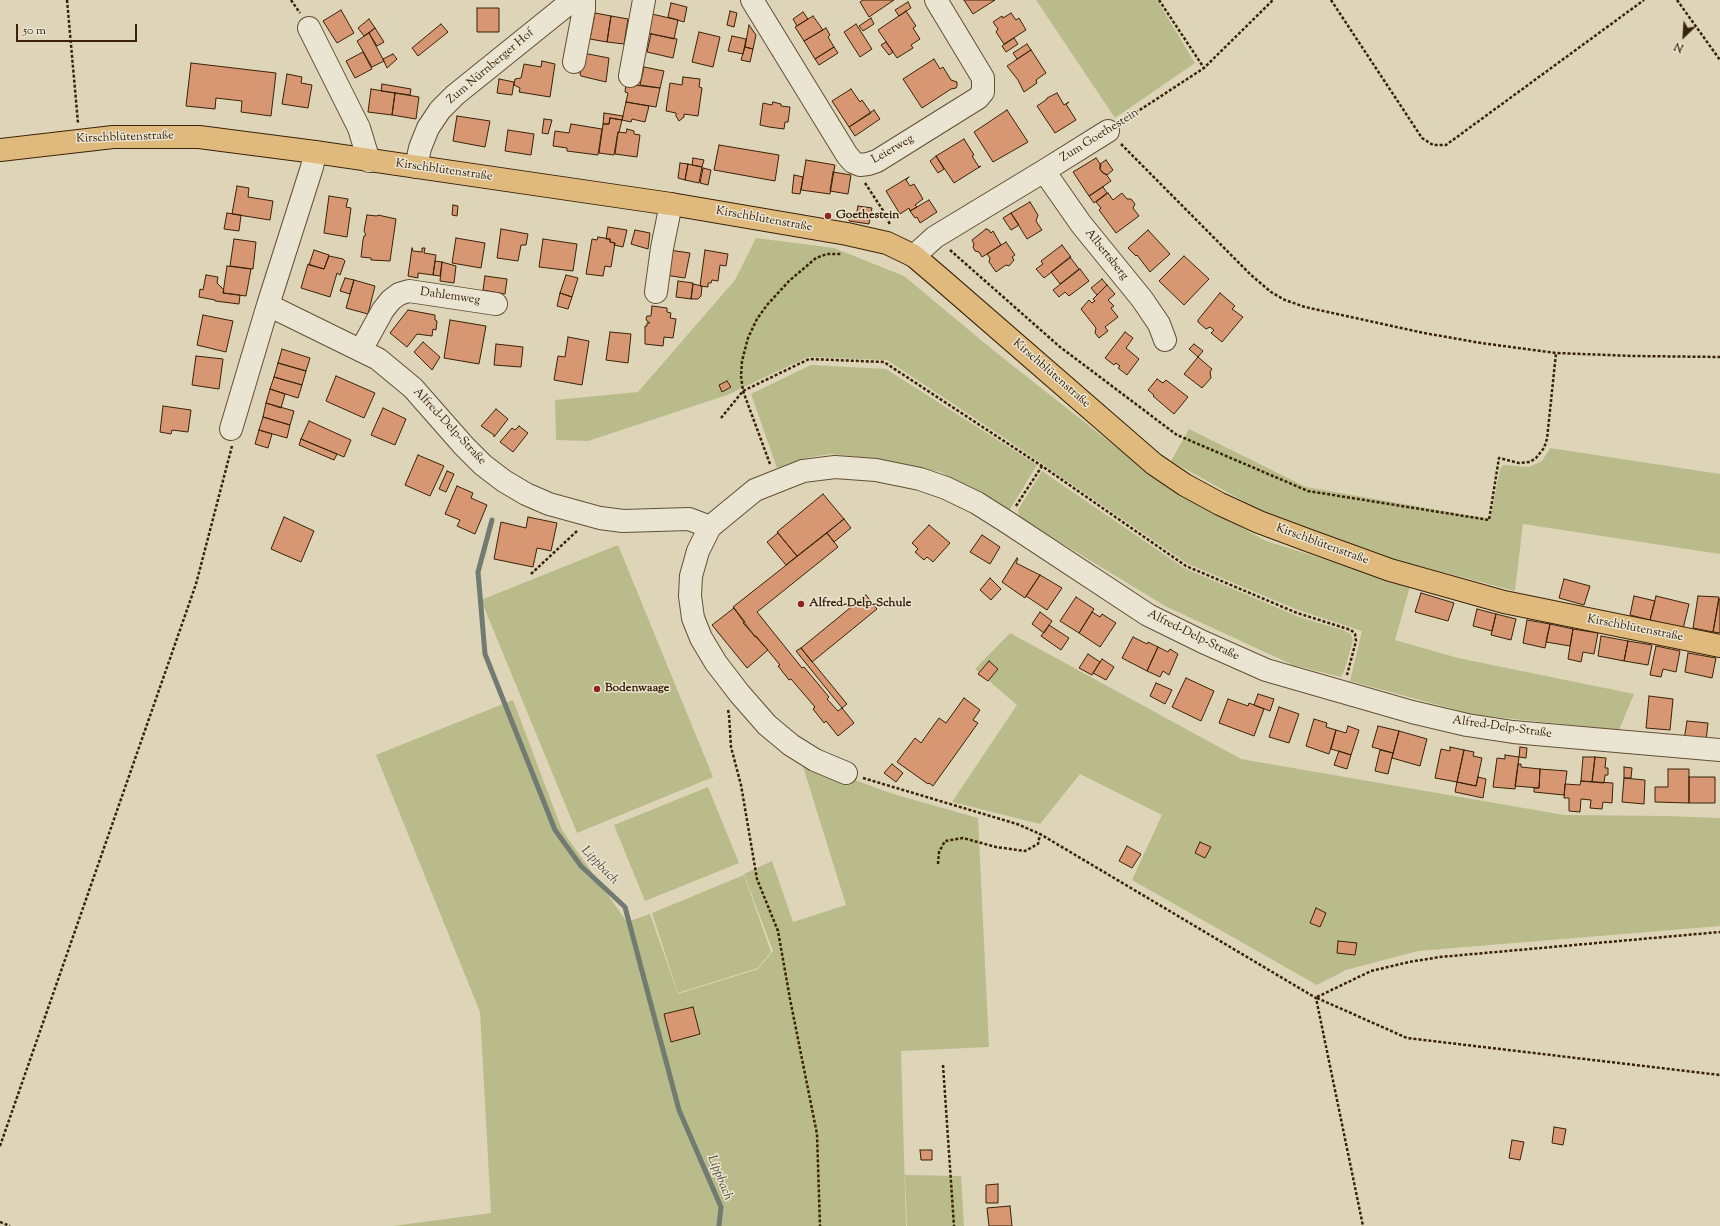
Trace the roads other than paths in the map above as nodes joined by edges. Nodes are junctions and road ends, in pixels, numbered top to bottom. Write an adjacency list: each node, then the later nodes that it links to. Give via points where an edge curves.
1 (573, 0): 13 (street, Zum Nürnberger Hof, via 440,110 428,128)
2 (584, 0): 7 (street)
3 (644, 0): 8 (street)
4 (752, 0): 5 (street, Leierweg, via 847,155 860,165 877,161 978,98 983,92 983,78)
5 (936, 0)
6 (309, 28): 12 (street, via 358,128)
7 (574, 62)
8 (630, 76)
9 (1108, 131): 14 (street, Zum Goethestein)
10 (0, 150): 11 (main road, Kirschblütenstraße, via 80,139 141,136 199,137)
11 (315, 152): 12 (main road, Kirschblütenstraße); 19 (street)
12 (370, 161): 13 (main road, Kirschblütenstraße)
13 (416, 167): 15 (main road, Kirschblütenstraße)
14 (1044, 172): 16 (street, Zum Goethestein, via 935,236); 20 (street, Albertsberg, via 1081,224 1142,299 1159,324)
15 (671, 204): 16 (main road, Kirschblütenstraße, via 847,234 887,243); 17 (street)
16 (914, 256): 24 (main road, Kirschblütenstraße, via 1154,464 1220,504 1382,567 1504,602)
17 (656, 292)
18 (496, 304): 21 (street, Dahlemweg, via 409,291 399,294 383,310)
19 (268, 305): 21 (street, Alfred-Delp-Straße); 22 (street)
20 (1165, 340)
21 (361, 350): 23 (street, Alfred-Delp-Straße, via 378,359 413,388 483,465 526,494 586,515 623,521 689,519)
22 (232, 429)
23 (710, 526): 25 (street, Alfred-Delp-Straße, via 755,490 803,471 835,467 876,470 920,479 977,503 1148,615 1266,670 1342,693 1467,725 1513,732); 26 (street, Alfred-Delp-Straße, via 690,576 690,596 701,638 734,687 767,725 791,745 815,760)
24 (1720, 646)
25 (1720, 750)
26 (846, 773)

